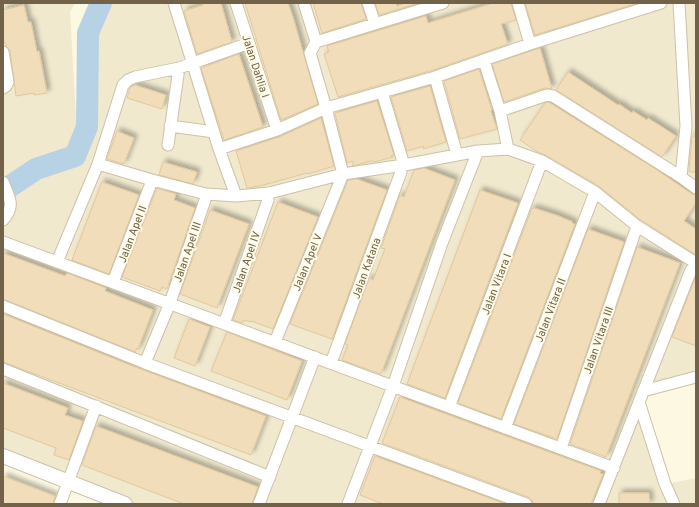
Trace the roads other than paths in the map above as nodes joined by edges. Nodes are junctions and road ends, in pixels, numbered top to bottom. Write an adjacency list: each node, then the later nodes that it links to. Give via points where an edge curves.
1 (174, 3): 15 (street)
2 (236, 3): 11 (street, Jalan Dahlia I)
3 (304, 3): 10 (street)
4 (368, 3): 9 (street)
5 (518, 3): 12 (street)
6 (661, 3): 12 (street)
7 (679, 3): 33 (street, via 686,126)
8 (436, 4): 9 (street)
9 (375, 24): 10 (street)
10 (316, 42): 20 (street, via 310,53)
11 (248, 43): 15 (street); 23 (street, Jalan Dahlia I)
12 (530, 44): 14 (street)
13 (3, 52): 18 (street, via 8,82)
14 (484, 61): 17 (street); 21 (street)
15 (192, 62): 16 (street); 24 (street)
16 (179, 68): 22 (street); 31 (street, via 135,77 125,82)
17 (435, 77): 19 (street); 29 (street)
18 (3, 88)
19 (382, 92): 20 (street); 32 (street)
20 (326, 108): 23 (street); 34 (street)
21 (500, 111): 27 (street); 33 (street, via 547,95 553,96)
22 (170, 126): 24 (street); 25 (street)
23 (277, 130): 26 (street)
24 (214, 132): 26 (street)
25 (168, 145)
26 (219, 149): 39 (street)
27 (508, 149): 28 (street); 30 (street)
28 (478, 151): 29 (street); 57 (street, via 442,243)
29 (457, 155): 32 (street)
30 (542, 161): 38 (street); 61 (street, Jalan Vitara I)
31 (98, 164): 39 (street, via 206,194); 45 (street)
32 (402, 169): 34 (street); 54 (street, Jalan Katana)
33 (681, 177): 37 (street)
34 (341, 178): 39 (street, via 269,193); 51 (street, Jalan Apel V)
35 (3, 182): 42 (street, via 11,205)
36 (150, 186): 47 (street, Jalan Apel II)
37 (696, 188)
38 (595, 192): 46 (street, via 637,226); 63 (street, Jalan Vitara II)
39 (236, 196)
40 (205, 200): 48 (street, Jalan Apel III)
41 (268, 200): 50 (street, Jalan Apel IV)
42 (3, 220)
43 (635, 232): 65 (street, Jalan Vitara III)
44 (3, 242): 45 (street)
45 (57, 262): 47 (street)
46 (694, 266): 58 (street)
47 (113, 282): 48 (street)
48 (170, 303): 50 (street); 53 (street, Jalan Apel III)
49 (3, 306): 53 (street)
50 (224, 324): 51 (street)
51 (275, 342): 52 (street)
52 (315, 357): 54 (street); 62 (street)
53 (145, 363): 62 (street)
54 (331, 363): 57 (street)
55 (3, 369): 60 (street)
56 (696, 377): 58 (street)
57 (393, 386): 61 (street); 64 (street)
58 (644, 391): 59 (street)
59 (639, 402): 68 (street); 78 (street)
60 (96, 406): 69 (street); 70 (street)
61 (449, 407): 63 (street)
62 (292, 418): 64 (street); 69 (street)
63 (505, 428): 65 (street)
64 (370, 446): 71 (street); 76 (street)
65 (561, 448): 68 (street)
66 (3, 456): 70 (street)
67 (3, 465): 70 (street)
68 (614, 468): 77 (street)
69 (270, 477): 75 (street)
70 (67, 486): 72 (street); 73 (street); 74 (street)
71 (350, 503)
72 (60, 504)
73 (102, 504)
74 (125, 504)
75 (260, 504)
76 (526, 504)
77 (599, 504)
78 (674, 504)

